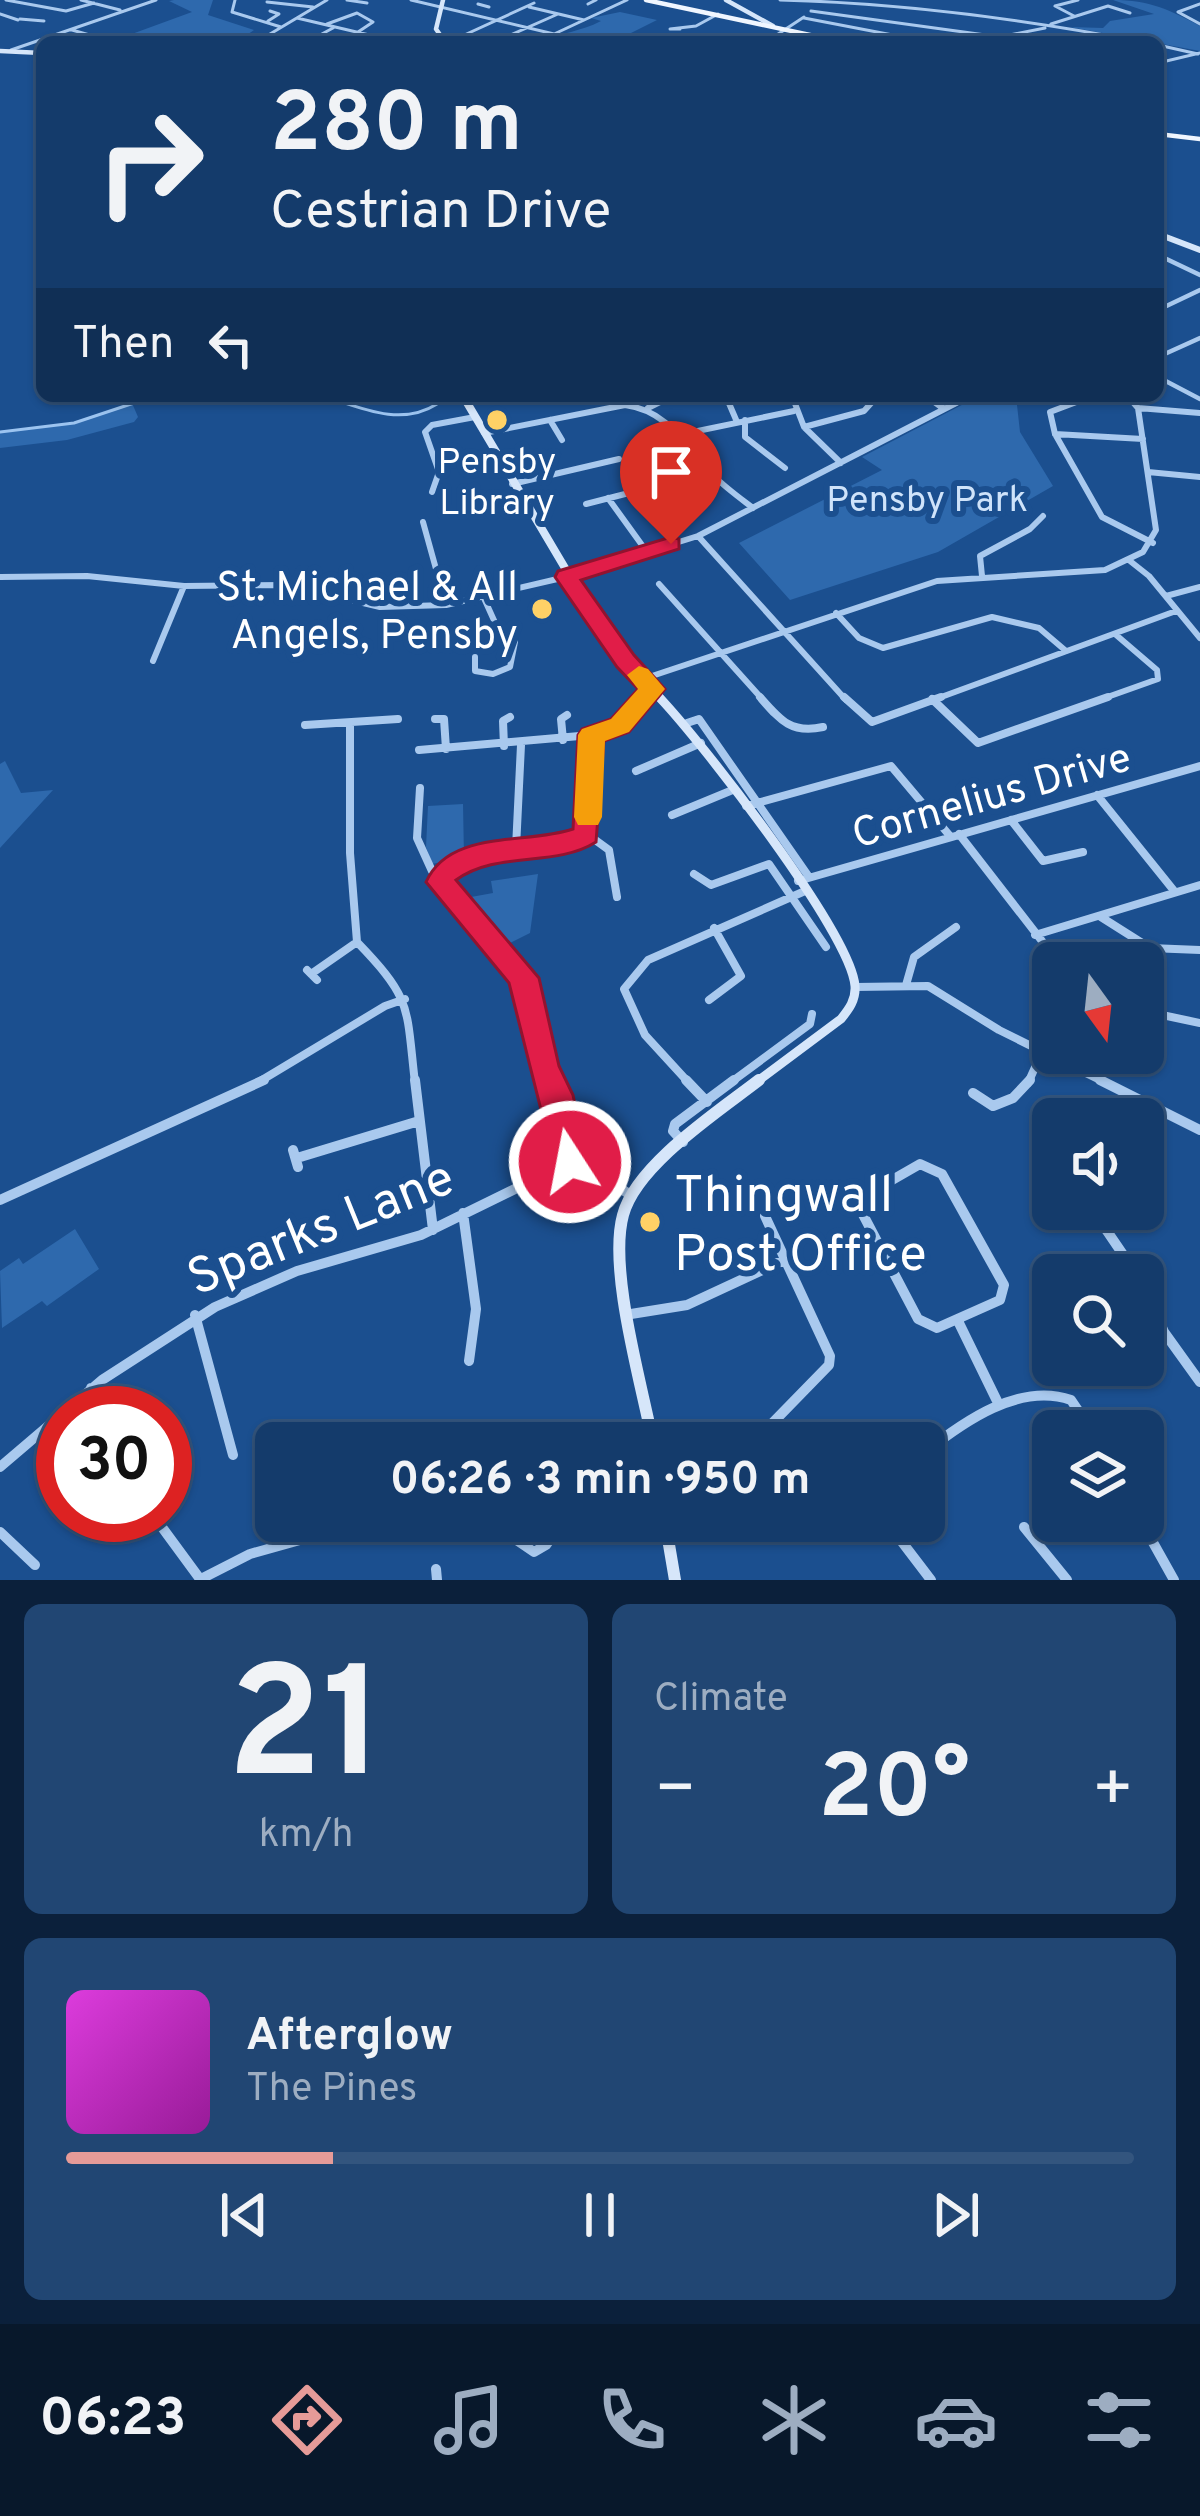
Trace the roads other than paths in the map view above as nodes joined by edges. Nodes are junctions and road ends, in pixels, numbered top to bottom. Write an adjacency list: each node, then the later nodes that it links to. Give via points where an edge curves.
1 (6, 0): 20 (street, via 66,11)
2 (84, 0): 20 (street)
3 (156, 0): 26 (street)
4 (235, 0): 41 (street, via 232,12)
5 (327, 0): 24 (street)
6 (347, 0): 17 (street)
7 (411, 0): 25 (street)
8 (443, 0): 25 (main road)
9 (596, 0): 22 (street)
10 (627, 0): 38 (street)
11 (646, 0): 33 (main road)
12 (727, 0): 44 (main road)
13 (780, 0): 19 (street)
14 (1077, 0): 34 (street, via 1055,6)
15 (267, 2): 24 (street)
16 (1198, 2): 42 (street, via 1178,12)
17 (367, 3)
18 (534, 3): 23 (street)
19 (818, 3): 28 (street); 45 (street)
20 (94, 4): 26 (street)
21 (478, 4): 30 (street, via 489,7)
22 (588, 4)
23 (527, 7): 32 (street); 37 (street)
24 (315, 8): 36 (street)
25 (440, 8): 30 (street); 62 (main road)
26 (124, 11): 49 (street)
27 (270, 11): 41 (street, via 279,14)
28 (811, 11): 35 (street); 53 (street)
29 (1127, 12): 34 (street, via 1107,6)
30 (478, 13): 37 (street)
31 (0, 14): 40 (street)
32 (558, 14): 38 (street); 48 (street)
33 (718, 14): 44 (main road); 50 (street)
34 (1076, 16): 39 (street); 45 (street)
35 (804, 17): 52 (street); 69 (street)
36 (297, 18): 43 (street); 46 (street)
37 (502, 19): 48 (street); 63 (street)
38 (584, 20): 54 (street)
39 (1090, 20)
40 (40, 22)
41 (266, 22): 46 (street)
42 (1200, 24)
43 (326, 25): 47 (street); 51 (street, via 357,13 373,22)
44 (773, 26): 52 (main road)
45 (1051, 26): 55 (street); 72 (street)
46 (281, 27): 58 (street)
47 (334, 27): 51 (street); 59 (street)
48 (529, 27): 54 (street); 64 (street)
49 (70, 29): 56 (street); 57 (street)
50 (680, 29)
51 (360, 33): 60 (street); 61 (street)
52 (788, 33): 66 (street); 67 (street); 68 (main road)
53 (965, 33): 70 (street); 71 (street)
54 (554, 34): 65 (street)
55 (1104, 34): 73 (street); 74 (street)
56 (50, 36)
57 (92, 36)
58 (267, 36)
59 (318, 36)
60 (357, 36)
61 (373, 36)
62 (440, 36)
63 (454, 36)
64 (509, 36)
65 (550, 36)
66 (783, 36)
67 (794, 36)
68 (806, 36)
69 (890, 36)
70 (960, 36)
71 (990, 36)
72 (1014, 36)
73 (1101, 36)
74 (1114, 36)
75 (36, 41): 77 (street)
76 (1164, 46): 80 (street)
77 (11, 50): 78 (main road); 79 (main road)
78 (0, 51)
79 (36, 52)
80 (1199, 54): 81 (street)
81 (1164, 62)
82 (1164, 135): 83 (main road)
83 (1200, 139)
84 (1164, 236): 85 (main road)
85 (1200, 250)
86 (1164, 257): 87 (street)
87 (1200, 275)
88 (1200, 290): 89 (street)
89 (1164, 307)
90 (1200, 338): 91 (street)
91 (1164, 354)
92 (1164, 380): 93 (street)
93 (1200, 399)
94 (466, 402): 108 (main road)
95 (661, 402): 103 (street)
96 (730, 402): 110 (street)
97 (793, 402): 106 (street)
98 (871, 402): 111 (street)
99 (934, 402): 105 (street)
100 (958, 402): 105 (street)
101 (1078, 402): 114 (street, via 1050,412)
102 (1132, 402): 104 (street)
103 (648, 408): 109 (street); 113 (street)
104 (1138, 408): 107 (street); 115 (street)
105 (944, 409): 117 (street)
106 (794, 411): 110 (street); 111 (street)
107 (1200, 413)
108 (475, 417): 112 (main road); 124 (street, via 425,431 439,472)
109 (550, 420): 112 (street); 116 (street)
110 (741, 421): 113 (street); 118 (street, via 748,440)
111 (804, 427): 117 (street)
112 (484, 433): 123 (main road)
113 (679, 434): 120 (street); 123 (street, via 623,458)
114 (1055, 434): 115 (street); 132 (street, via 1102,518)
115 (1143, 439): 121 (street)
116 (562, 440)
117 (841, 463): 128 (street)
118 (785, 468)
119 (674, 471): 120 (street, via 688,482)
120 (710, 472): 128 (street)
121 (1148, 472): 122 (street); 132 (street)
122 (1200, 477)
123 (512, 484): 137 (main road)
124 (432, 492)
125 (629, 493): 126 (street)
126 (608, 499): 127 (street); 133 (street)
127 (586, 504)
128 (753, 508): 131 (street)
129 (1044, 516): 135 (street, via 984,552 976,560)
130 (423, 522): 143 (street)
131 (698, 536): 133 (street); 146 (street)
132 (1153, 543): 134 (street)
133 (646, 552): 137 (street)
134 (1130, 560): 135 (street, via 1078,574); 142 (street)
135 (982, 576): 145 (street, via 937,581)
136 (0, 577): 139 (street)
137 (566, 577): 141 (street); 153 (main road)
138 (659, 584): 150 (street)
139 (184, 586): 143 (street, via 287,585 380,607); 152 (street)
140 (1200, 586): 142 (street)
141 (483, 596): 143 (street); 151 (street, via 515,650 503,672 471,673)
142 (1166, 596): 144 (street)
143 (446, 605)
144 (1176, 611): 147 (street); 148 (street)
145 (836, 613): 146 (street); 149 (street, via 859,638 883,648 992,617 1039,628)
146 (783, 631): 150 (street); 155 (street, via 867,721)
147 (1115, 634): 149 (street); 155 (street, via 1158,679 978,743)
148 (1200, 638)
149 (1067, 652): 155 (street)
150 (719, 653): 153 (street); 163 (street, via 785,724)
151 (475, 657)
152 (153, 661)
153 (643, 679): 154 (main road)
154 (653, 689): 161 (main road); 164 (street, via 620,725)
155 (932, 699)
156 (561, 717): 165 (street)
157 (398, 719): 160 (street)
158 (435, 719): 169 (street, via 445,719)
159 (503, 719): 168 (street)
160 (350, 723): 162 (street); 196 (street)
161 (687, 723): 166 (main road); 171 (street, via 699,719)
162 (304, 725)
163 (823, 728)
164 (592, 735): 165 (street); 181 (street)
165 (563, 740): 167 (street)
166 (702, 742): 171 (main road); 173 (street, via 660,753)
167 (520, 745): 168 (street); 183 (street)
168 (504, 746): 169 (street)
169 (446, 749): 170 (street)
170 (419, 751)
171 (719, 756): 175 (main road); 177 (street)
172 (1199, 768): 176 (street, Cornelius Drive)
173 (636, 771)
174 (420, 788): 186 (street, via 417,838)
175 (735, 788): 178 (main road); 179 (street)
176 (1097, 795): 180 (street, Cornelius Drive); 189 (street)
177 (759, 802): 178 (street); 182 (street, via 891,766); 187 (street)
178 (746, 806): 187 (main road)
179 (672, 815)
180 (1011, 820): 182 (street, Cornelius Drive); 184 (street, via 1041,860)
181 (586, 834): 183 (street); 191 (street, via 609,850)
182 (955, 835): 187 (street, Cornelius Drive); 195 (street)
183 (516, 848): 186 (street, via 460,862)
184 (1083, 852)
185 (694, 874): 190 (street, via 712,884 769,864)
186 (440, 882): 219 (street, via 523,978)
187 (804, 883): 190 (street, Cornelius Drive); 204 (main road)
188 (1200, 885): 189 (street)
189 (1176, 892): 192 (street)
190 (791, 895): 194 (street, Cornelius Drive); 198 (street)
191 (617, 897)
192 (1100, 916): 195 (street); 199 (street, via 1150,948)
193 (956, 927): 203 (street, via 909,960)
194 (714, 928): 200 (street); 214 (street, Cornelius Drive, via 648,959 625,989 642,1030)
195 (1035, 935): 197 (street)
196 (357, 942): 202 (street); 205 (street)
197 (1041, 942)
198 (826, 947)
199 (1200, 950)
200 (741, 973): 201 (street); 206 (street, via 713,996)
201 (753, 973)
202 (312, 975)
203 (906, 985): 204 (street); 210 (street, via 928,986)
204 (855, 987): 217 (main road, via 841,1019)
205 (405, 999): 215 (street); 221 (street, via 280,1073)
206 (728, 1002)
207 (812, 1014): 214 (street, via 810,1024)
208 (1164, 1015): 209 (street)
209 (1200, 1023)
210 (1032, 1046)
211 (1035, 1074): 213 (street, via 996,1110)
212 (1087, 1074): 216 (street)
213 (973, 1093)
214 (707, 1102): 217 (street, via 675,1124)
215 (419, 1121): 218 (street); 224 (street)
216 (1200, 1130)
217 (683, 1142): 220 (main road)
218 (296, 1158)
219 (570, 1162): 220 (street); 222 (street, Sparks Lane)
220 (629, 1194): 226 (main road, via 620,1239)
221 (0, 1200)
222 (463, 1213): 224 (street, Sparks Lane); 230 (street, via 471,1247)
223 (764, 1216): 225 (street)
224 (433, 1230): 227 (street, Sparks Lane, via 298,1270)
225 (784, 1260): 226 (street, via 687,1305); 236 (street, via 830,1365)
226 (632, 1314): 235 (main road)
227 (195, 1315): 232 (street, Sparks Lane); 239 (street)
228 (958, 1321): 228 (street, via 937,1328 918,1319 859,1208 866,1195 920,1163 942,1174 1004,1285 1000,1300); 233 (street)
229 (1164, 1332): 231 (street)
230 (469, 1361)
231 (1200, 1382)
232 (94, 1386)
233 (999, 1405): 234 (street, via 1065,1396); 238 (street)
234 (1080, 1410)
235 (649, 1422)
236 (774, 1422)
237 (36, 1436): 240 (street, Sparks Lane)
238 (945, 1440)
239 (233, 1455)
240 (0, 1467)
241 (1024, 1527): 256 (street)
242 (0, 1532): 251 (street)
243 (168, 1542): 253 (street, via 181,1548)
244 (294, 1542): 253 (street)
245 (520, 1542): 250 (street)
246 (549, 1542): 250 (street)
247 (669, 1542): 254 (main road)
248 (902, 1542): 255 (street)
249 (1153, 1542): 257 (street)
250 (534, 1552): 252 (street)
251 (35, 1565)
252 (533, 1567)
253 (200, 1580)
254 (675, 1580)
255 (931, 1580)
256 (1067, 1580)
257 (1174, 1580)

